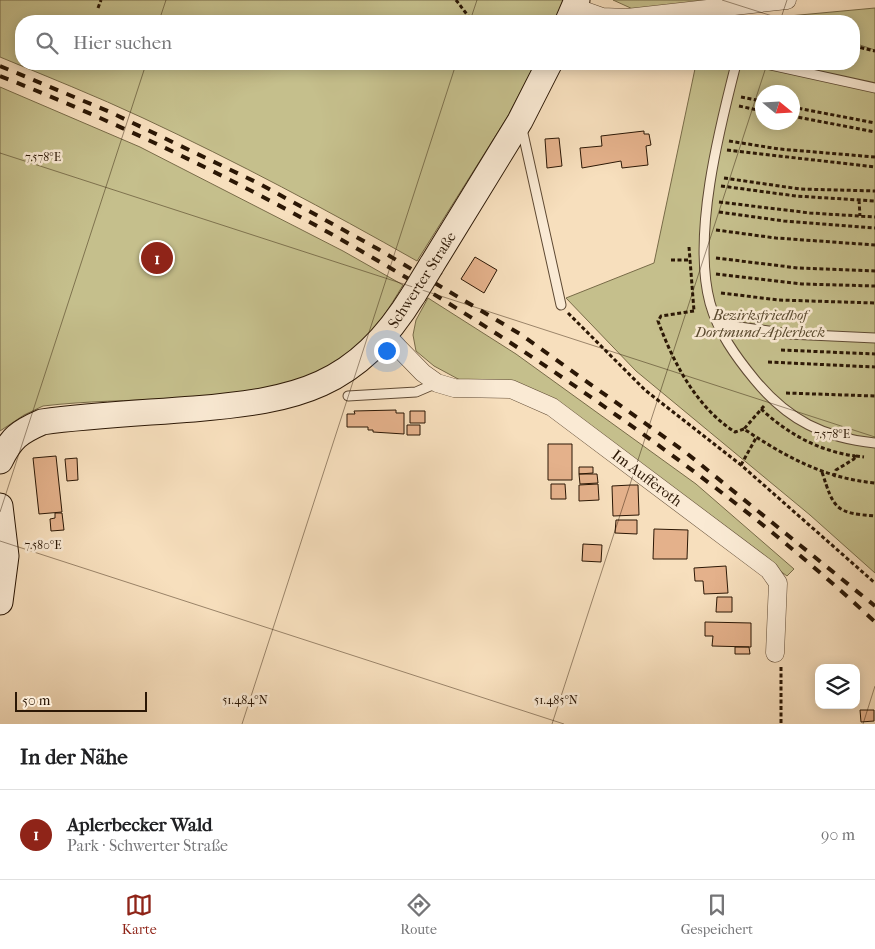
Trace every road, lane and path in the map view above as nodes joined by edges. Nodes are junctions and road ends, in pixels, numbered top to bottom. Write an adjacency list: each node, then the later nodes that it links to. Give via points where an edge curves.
1 (101, 0): 4 (path)
2 (456, 0): 6 (path)
3 (787, 0): 8 (street)
4 (98, 8)
5 (573, 9): 7 (street)
6 (467, 15)
7 (595, 15)
8 (654, 15)
9 (860, 47): 10 (path)
10 (875, 51)
11 (546, 70): 20 (street, Schwerter Straße)
12 (734, 70): 15 (lane)
13 (793, 70): 14 (lane)
14 (875, 88)
15 (727, 99): 16 (path); 18 (path); 23 (lane)
16 (755, 101)
17 (800, 108): 21 (path)
18 (755, 109)
19 (800, 118): 22 (path)
20 (520, 121): 44 (lane); 47 (street, Schwerter Straße, bridge)
21 (875, 122)
22 (875, 132)
23 (717, 139): 24 (lane); 25 (path, via 779,149)
24 (716, 149): 26 (path); 27 (lane)
25 (875, 157)
26 (875, 167)
27 (711, 181): 28 (path, via 800,189); 29 (path, via 796,196); 31 (lane)
28 (875, 191)
29 (859, 200): 30 (path); 32 (path)
30 (875, 201)
31 (708, 205): 32 (path); 34 (path, via 784,221); 35 (lane)
32 (860, 216): 33 (path)
33 (875, 217)
34 (875, 228)
35 (706, 229): 36 (path); 37 (lane)
36 (875, 245)
37 (705, 258): 38 (path); 39 (path, via 798,268); 40 (lane)
38 (672, 260)
39 (875, 271)
40 (705, 273): 41 (path, via 802,284); 42 (lane)
41 (875, 286)
42 (708, 292): 43 (path, via 779,300); 45 (lane)
43 (875, 303)
44 (561, 306): 63 (path, via 645,390)
45 (712, 307): 46 (lane); 58 (path, via 660,316 658,321 677,368 704,404 735,432)
46 (719, 324): 48 (lane, via 788,334); 54 (lane, via 730,348)
47 (386, 335): 53 (street, Im Aufferoth); 62 (street, Schwerter Straße, via 342,372 286,397 260,403 42,422 12,440)
48 (875, 338)
49 (781, 350): 50 (path)
50 (875, 354)
51 (768, 362): 52 (path)
52 (875, 368)
53 (437, 383): 55 (lane, via 416,392); 71 (street, Im Aufferoth, via 454,388 511,389 552,407 770,570 778,583)
54 (764, 392): 56 (path); 57 (lane)
55 (348, 396)
56 (875, 396)
57 (771, 399): 58 (path); 60 (lane, via 813,428 839,438)
58 (744, 429): 59 (path)
59 (756, 438): 63 (path); 64 (path)
60 (875, 443)
61 (855, 456): 65 (path, via 836,470)
62 (0, 462)
63 (741, 465): 69 (path)
64 (822, 472): 65 (path); 68 (path, via 830,497 839,509)
65 (834, 477): 66 (path)
66 (875, 483)
67 (0, 506): 70 (street, via 6,556)
68 (875, 516)
69 (875, 583)
70 (0, 602)
71 (775, 653): 72 (path, via 781,658)
72 (781, 724)

